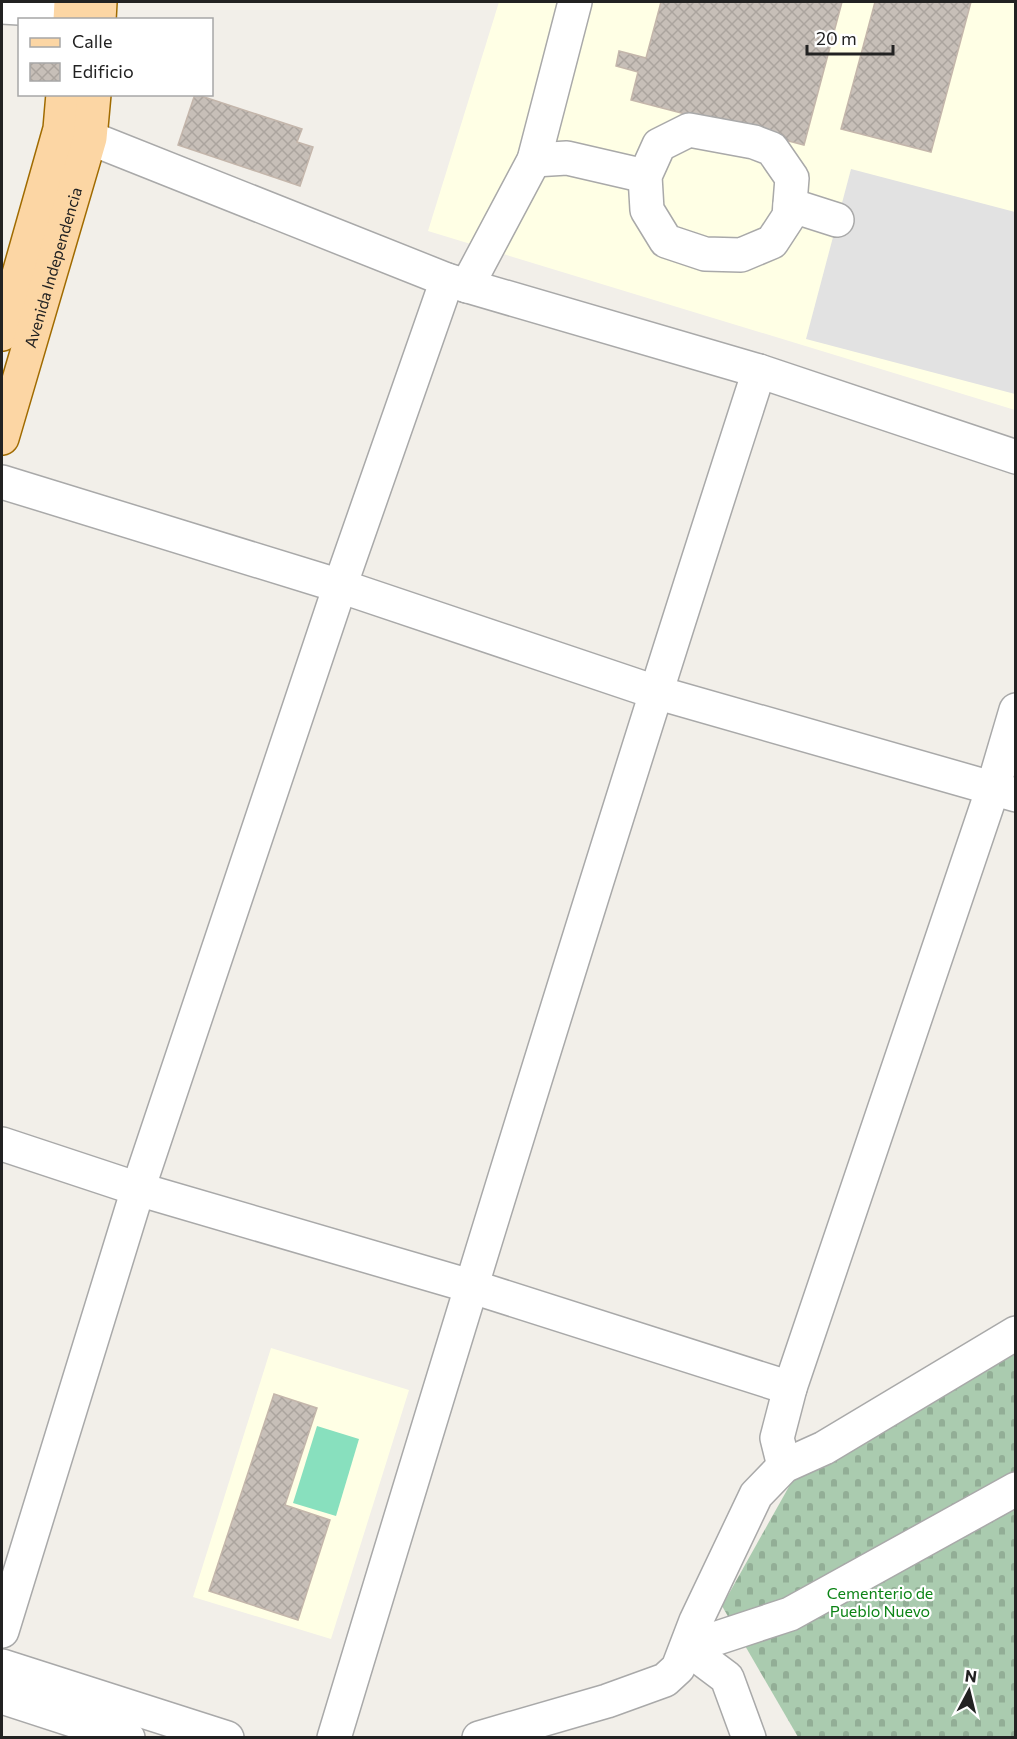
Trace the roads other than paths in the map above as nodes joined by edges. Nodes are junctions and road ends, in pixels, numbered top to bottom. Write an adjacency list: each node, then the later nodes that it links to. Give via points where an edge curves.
1 (575, 2): 7 (street)
2 (2, 7): 3 (street)
3 (82, 11)
4 (64, 96): 6 (main road, Avenida Independencia)
5 (93, 96): 6 (main road, Avenida Independencia)
6 (75, 134): 11 (street); 12 (main road, Avenida Independencia); 14 (main road, Avenida Independencia)
7 (534, 160): 8 (street, via 567,158); 11 (street)
8 (645, 176): 9 (street, via 659,145 689,130 754,142 772,149 792,178); 9 (street, via 647,210 666,241 705,254 741,255 772,242 789,216)
9 (790, 205): 10 (street)
10 (837, 220)
11 (457, 283): 13 (street); 17 (street)
12 (2, 334)
13 (759, 371): 15 (street); 18 (street)
14 (2, 438)
15 (1016, 458)
16 (2, 482): 17 (street)
17 (340, 586): 18 (street); 22 (street)
18 (655, 692): 20 (street); 23 (street)
19 (1016, 710): 20 (street)
20 (1004, 792): 25 (street)
21 (2, 1144): 22 (street)
22 (138, 1189): 23 (street); 28 (street)
23 (470, 1286): 25 (street); 34 (street)
24 (1016, 1333): 26 (street, via 824,1448)
25 (790, 1388): 26 (street, via 777,1438)
26 (784, 1466): 29 (street, via 756,1495)
27 (1016, 1489): 29 (street, via 790,1614)
28 (2, 1631)
29 (687, 1648): 35 (street, via 678,1668 664,1680 607,1701); 36 (street, via 727,1678)
30 (2, 1666): 33 (street)
31 (2, 1697): 32 (street)
32 (128, 1737)
33 (227, 1737)
34 (333, 1737)
35 (479, 1737)
36 (750, 1737)

